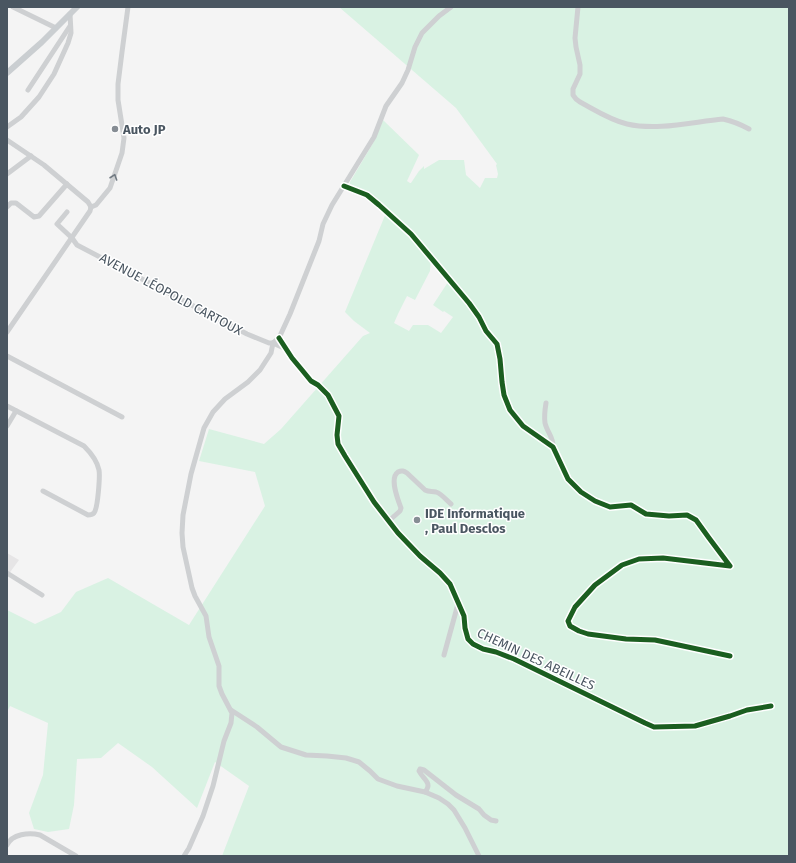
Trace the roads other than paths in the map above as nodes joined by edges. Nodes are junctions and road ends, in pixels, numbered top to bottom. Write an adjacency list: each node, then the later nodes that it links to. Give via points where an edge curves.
1 (13, 7): 8 (street)
2 (77, 7): 6 (main road)
3 (128, 7): 19 (street, one-way to 3, via 96,205 110,188 122,153 124,138 118,84)
4 (450, 7): 17 (street, via 422,34 402,82 386,106 374,136)
5 (578, 7): 12 (street, via 575,38 580,74 573,95 580,102 626,124 649,127 722,119 734,121)
6 (70, 14): 7 (street); 8 (main road)
7 (70, 25): 10 (street); 11 (street, via 68,43 54,74 39,97 21,117)
8 (56, 28): 9 (main road)
9 (8, 74)
10 (28, 90)
11 (7, 127)
12 (749, 129)
13 (7, 140): 14 (street)
14 (31, 156): 15 (street); 16 (street)
15 (7, 174)
16 (67, 184): 18 (street, via 39,216 34,217 16,203); 19 (street)
17 (344, 186): 23 (street, via 323,224 319,242); 32 (street, via 367,195 411,234 470,303 486,331 497,344 504,395 510,410 523,426)
18 (7, 207)
19 (91, 207): 21 (street)
20 (67, 212): 21 (street, AVENUE LÉOPOLD CARTOUX, via 57,224)
21 (72, 238): 22 (street); 24 (street, AVENUE LÉOPOLD CARTOUX, via 83,248 247,334)
22 (7, 332)
23 (279, 338): 24 (street); 25 (street, CHEMIN DES ABEILLES)
24 (273, 343): 25 (street); 42 (street, via 271,353 260,370 224,399 204,428 188,487 182,523 183,547 192,588 206,616 209,637 219,666 220,690)
25 (287, 349): 35 (street, CHEMIN DES ABEILLES, via 311,381 328,395 339,416 338,444)
26 (7, 356): 30 (street)
27 (546, 403): 32 (street, via 545,423 552,437)
28 (7, 406): 29 (street)
29 (16, 411): 31 (street); 33 (street, via 84,446 96,460 99,489 95,512 92,514 88,515)
30 (122, 417)
31 (7, 426)
32 (553, 447): 40 (street, via 568,479 581,492 610,507 631,505 646,514 687,516 696,520 730,566 663,558 639,559 622,565 594,585 574,607 568,621 570,626 588,634 655,640)
33 (43, 490)
34 (451, 504): 35 (street, via 440,494 428,492 407,473 401,471 397,472 394,484 401,508 392,519)
35 (386, 518): 38 (street, CHEMIN DES ABEILLES, via 414,550 450,584)
36 (7, 573): 37 (street)
37 (42, 595)
38 (458, 604): 39 (street); 41 (street, CHEMIN DES ABEILLES, via 464,616 464,628 468,639 473,644 514,659 654,727 695,726)
39 (444, 655)
40 (730, 656)
41 (771, 706)
42 (231, 710): 43 (street, via 281,747 306,755 346,758 359,762 378,779); 47 (street, via 231,724 213,786 190,848)
43 (425, 792): 44 (street, via 428,785 420,769); 48 (street, via 439,798 454,810)
44 (496, 822)
45 (7, 845): 46 (street, via 12,838 34,833)
46 (76, 856)
47 (184, 856)
48 (480, 856)

